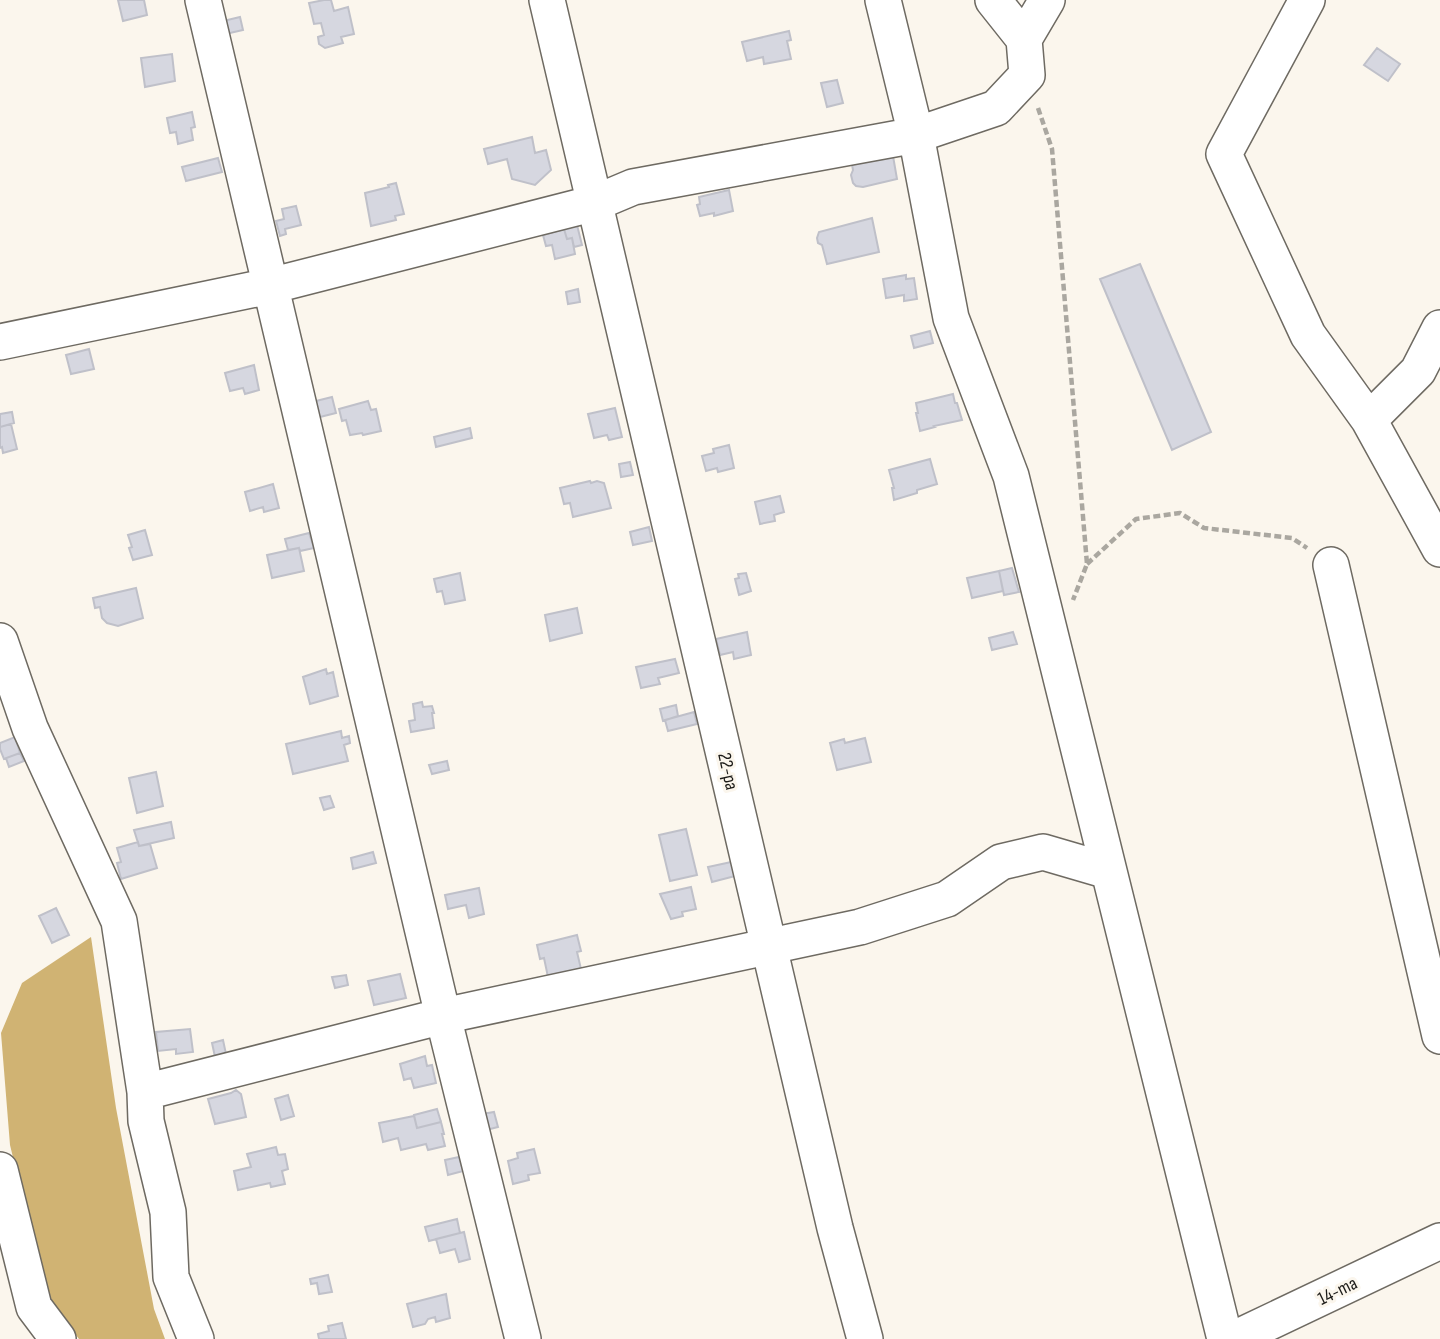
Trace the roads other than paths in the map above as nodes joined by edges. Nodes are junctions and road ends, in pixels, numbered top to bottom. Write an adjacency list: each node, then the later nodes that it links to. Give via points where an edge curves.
1 (203, 0): 10 (street)
2 (547, 0): 9 (street, 22-ра)
3 (883, 0): 8 (street)
4 (993, 0): 7 (street)
5 (1047, 0): 7 (street)
6 (1307, 0): 13 (street, via 1224,154 1308,335)
7 (1024, 39): 8 (street, via 1027,75 996,108)
8 (916, 135): 9 (street, via 633,187); 17 (street, via 951,318 1011,476)
9 (595, 203): 10 (street); 18 (street, 22-ра)
10 (271, 286): 12 (street); 19 (street)
11 (1440, 328): 13 (street, via 1418,371)
12 (0, 342)
13 (1368, 420): 14 (street)
14 (1440, 549)
15 (1331, 565): 20 (street)
16 (0, 641): 21 (street, via 30,728 119,921)
17 (1108, 871): 18 (street, via 1043,852 1000,862 947,900 860,927); 28 (street)
18 (770, 945): 19 (street); 27 (street, 22-ра)
19 (443, 1016): 21 (street); 26 (street)
20 (1440, 1036)
21 (145, 1092): 25 (street, via 146,1121 168,1212 171,1277)
22 (0, 1170): 24 (street, via 34,1307)
23 (1440, 1241): 29 (street, 14-та)
24 (58, 1339)
25 (196, 1339)
26 (523, 1339)
27 (865, 1339)
28 (1225, 1339)
29 (1234, 1339)

